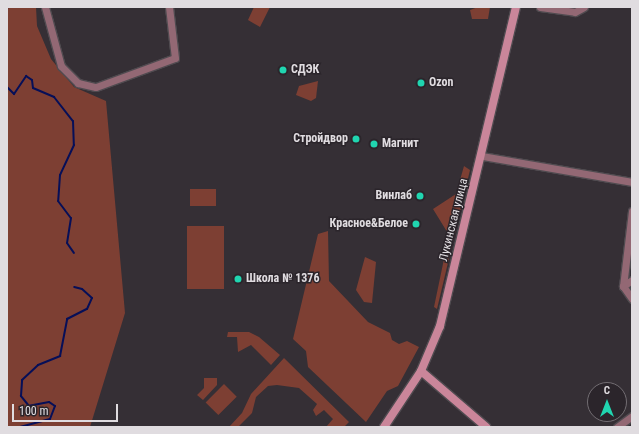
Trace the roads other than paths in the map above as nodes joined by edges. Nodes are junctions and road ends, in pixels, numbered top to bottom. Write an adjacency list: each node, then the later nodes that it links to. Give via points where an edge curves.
1 (45, 7): 2 (street, via 61,66 78,83 96,87 175,58)
2 (169, 7)
3 (516, 7): 7 (main road, Лукинская улица)
4 (540, 7): 6 (street)
5 (584, 7): 6 (street, via 575,12)
6 (553, 8)
7 (482, 156): 8 (street); 13 (main road, Лукинская улица, via 440,326)
8 (632, 182)
9 (632, 211): 11 (street)
10 (632, 280): 11 (street)
11 (623, 286): 12 (street)
12 (632, 299)
13 (421, 371): 15 (main road, Лукинская улица); 16 (main road)
14 (632, 416): 17 (street)
15 (384, 427)
16 (486, 427)
17 (617, 427)

